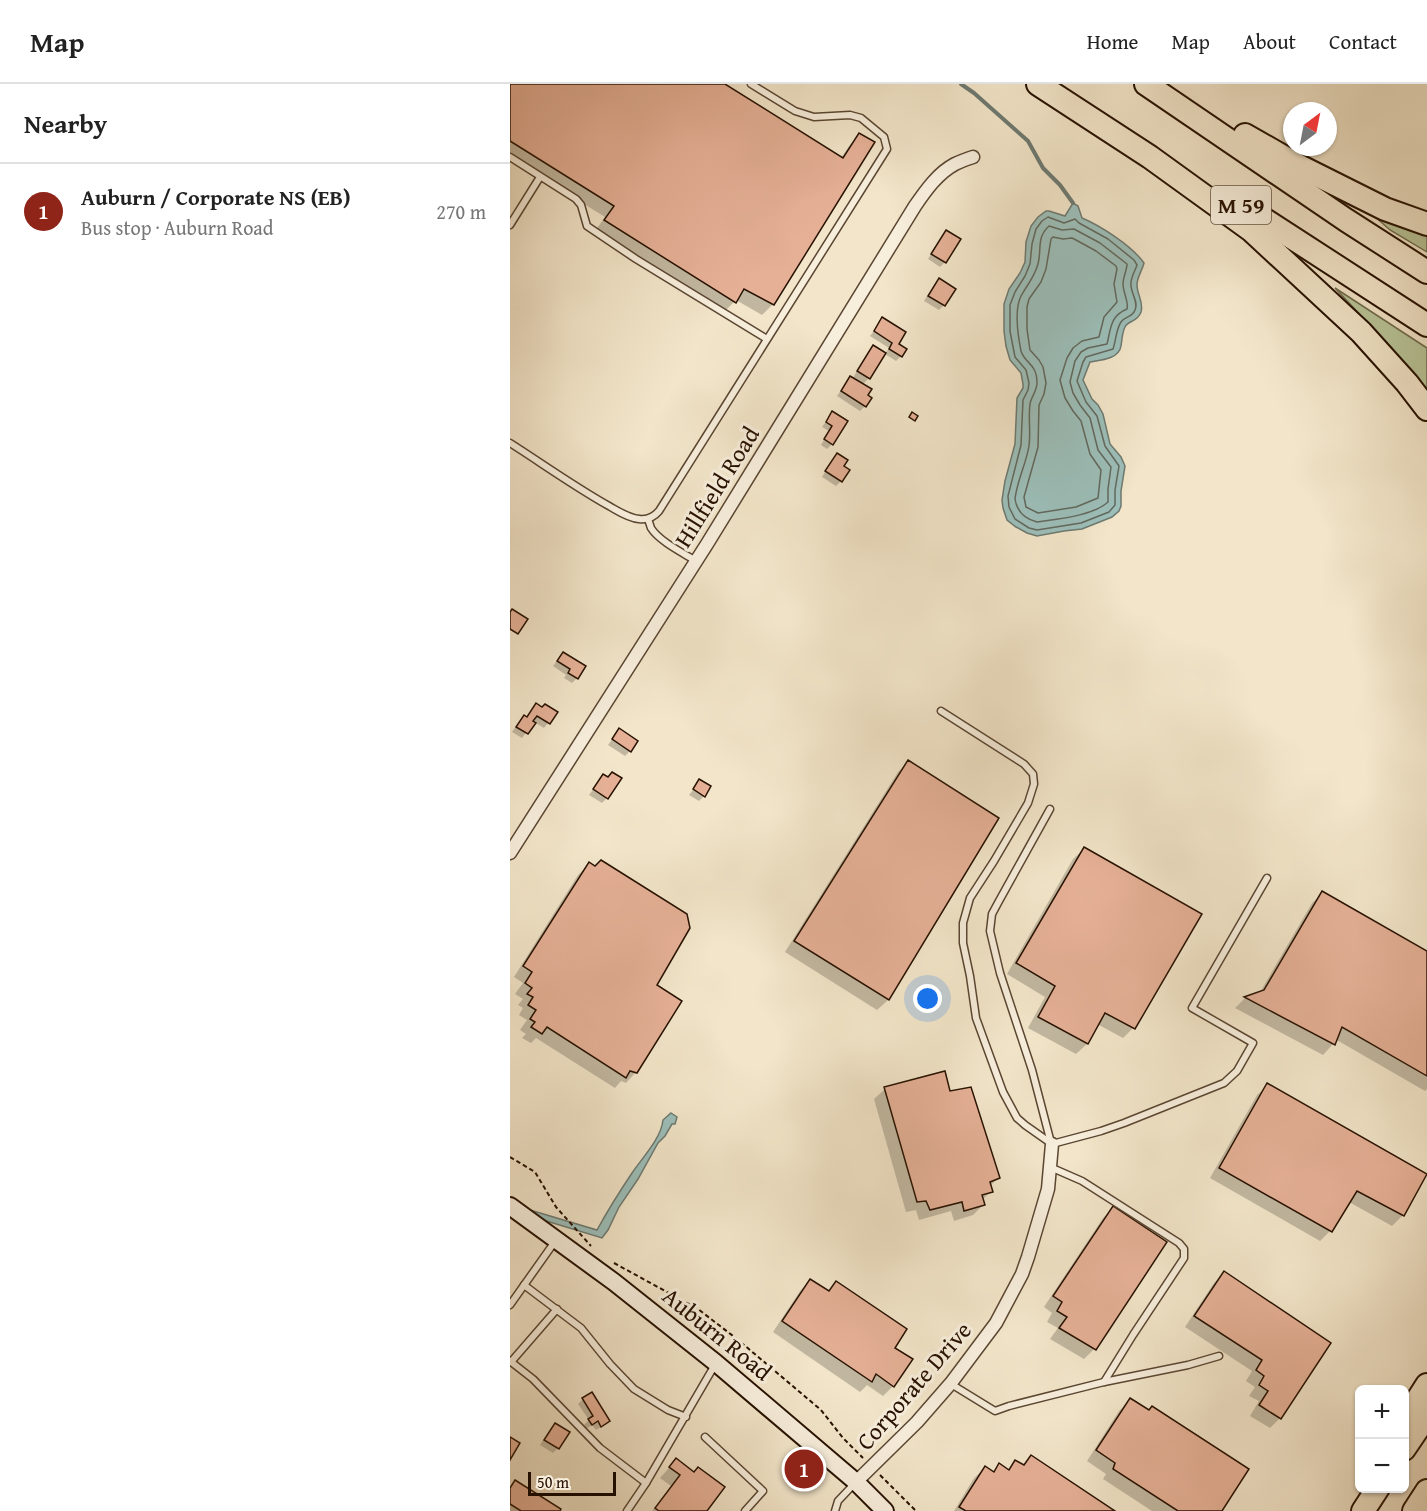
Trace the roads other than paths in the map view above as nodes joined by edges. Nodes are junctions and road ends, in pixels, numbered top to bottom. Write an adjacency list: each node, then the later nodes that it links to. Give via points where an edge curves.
1 (751, 84): 13 (lane, via 795,111 814,117 861,118 884,137 887,149)
2 (1038, 84): 14 (highway, via 1150,157 1251,230 1361,332)
3 (1054, 84): 12 (highway, M 59)
4 (1146, 84): 11 (highway, M 59)
5 (1165, 84): 9 (highway, via 1301,167 1385,209)
6 (510, 157): 8 (lane)
7 (973, 157): 17 (street, Hillfield Road, via 946,170 915,206)
8 (540, 177): 10 (lane); 13 (lane, via 576,199 587,226)
9 (1427, 224)
10 (510, 225)
11 (1427, 272)
12 (1427, 325)
13 (767, 339): 16 (lane, via 659,511)
14 (1427, 409)
15 (510, 443): 16 (lane, via 602,502 630,517)
16 (648, 519): 17 (lane, via 657,535)
17 (696, 561): 20 (street, Hillfield Road)
18 (941, 711): 22 (lane, via 1024,764 1033,774 1028,803 970,898 963,922 963,943 976,1018 1003,1092 1017,1118)
19 (1050, 809): 22 (lane, via 992,915 990,932)
20 (510, 853)
21 (1267, 878): 22 (lane, via 1192,1008 1252,1042 1237,1071 1224,1083 1124,1123)
22 (1052, 1144): 23 (street, Corporate Drive)
23 (1050, 1166): 32 (lane, via 1082,1181 1184,1249 1184,1258); 33 (street, Corporate Drive, via 1048,1189 1022,1274 996,1323)
24 (510, 1206): 25 (main road, Auburn Road)
25 (556, 1239): 26 (lane); 31 (main road, Auburn Road)
26 (524, 1285): 27 (lane); 28 (lane)
27 (510, 1305)
28 (557, 1309): 30 (lane); 37 (lane, via 581,1328 634,1389)
29 (1219, 1356): 32 (lane)
30 (511, 1361): 41 (lane, via 600,1448)
31 (716, 1363): 37 (lane); 40 (main road, Auburn Road)
32 (1104, 1382): 33 (lane, via 994,1411)
33 (951, 1383): 40 (street, Corporate Drive)
34 (1427, 1385): 35 (highway)
35 (1409, 1413)
36 (1427, 1415): 39 (highway)
37 (686, 1417): 41 (lane)
38 (705, 1437): 44 (lane, via 763,1491)
39 (1409, 1442)
40 (856, 1482): 45 (lane, via 838,1501); 46 (main road, Auburn Road)
41 (646, 1483): 43 (lane)
42 (1427, 1491): 47 (highway)
43 (627, 1511)
44 (745, 1511)
45 (835, 1511)
46 (885, 1511)
47 (1414, 1511)

